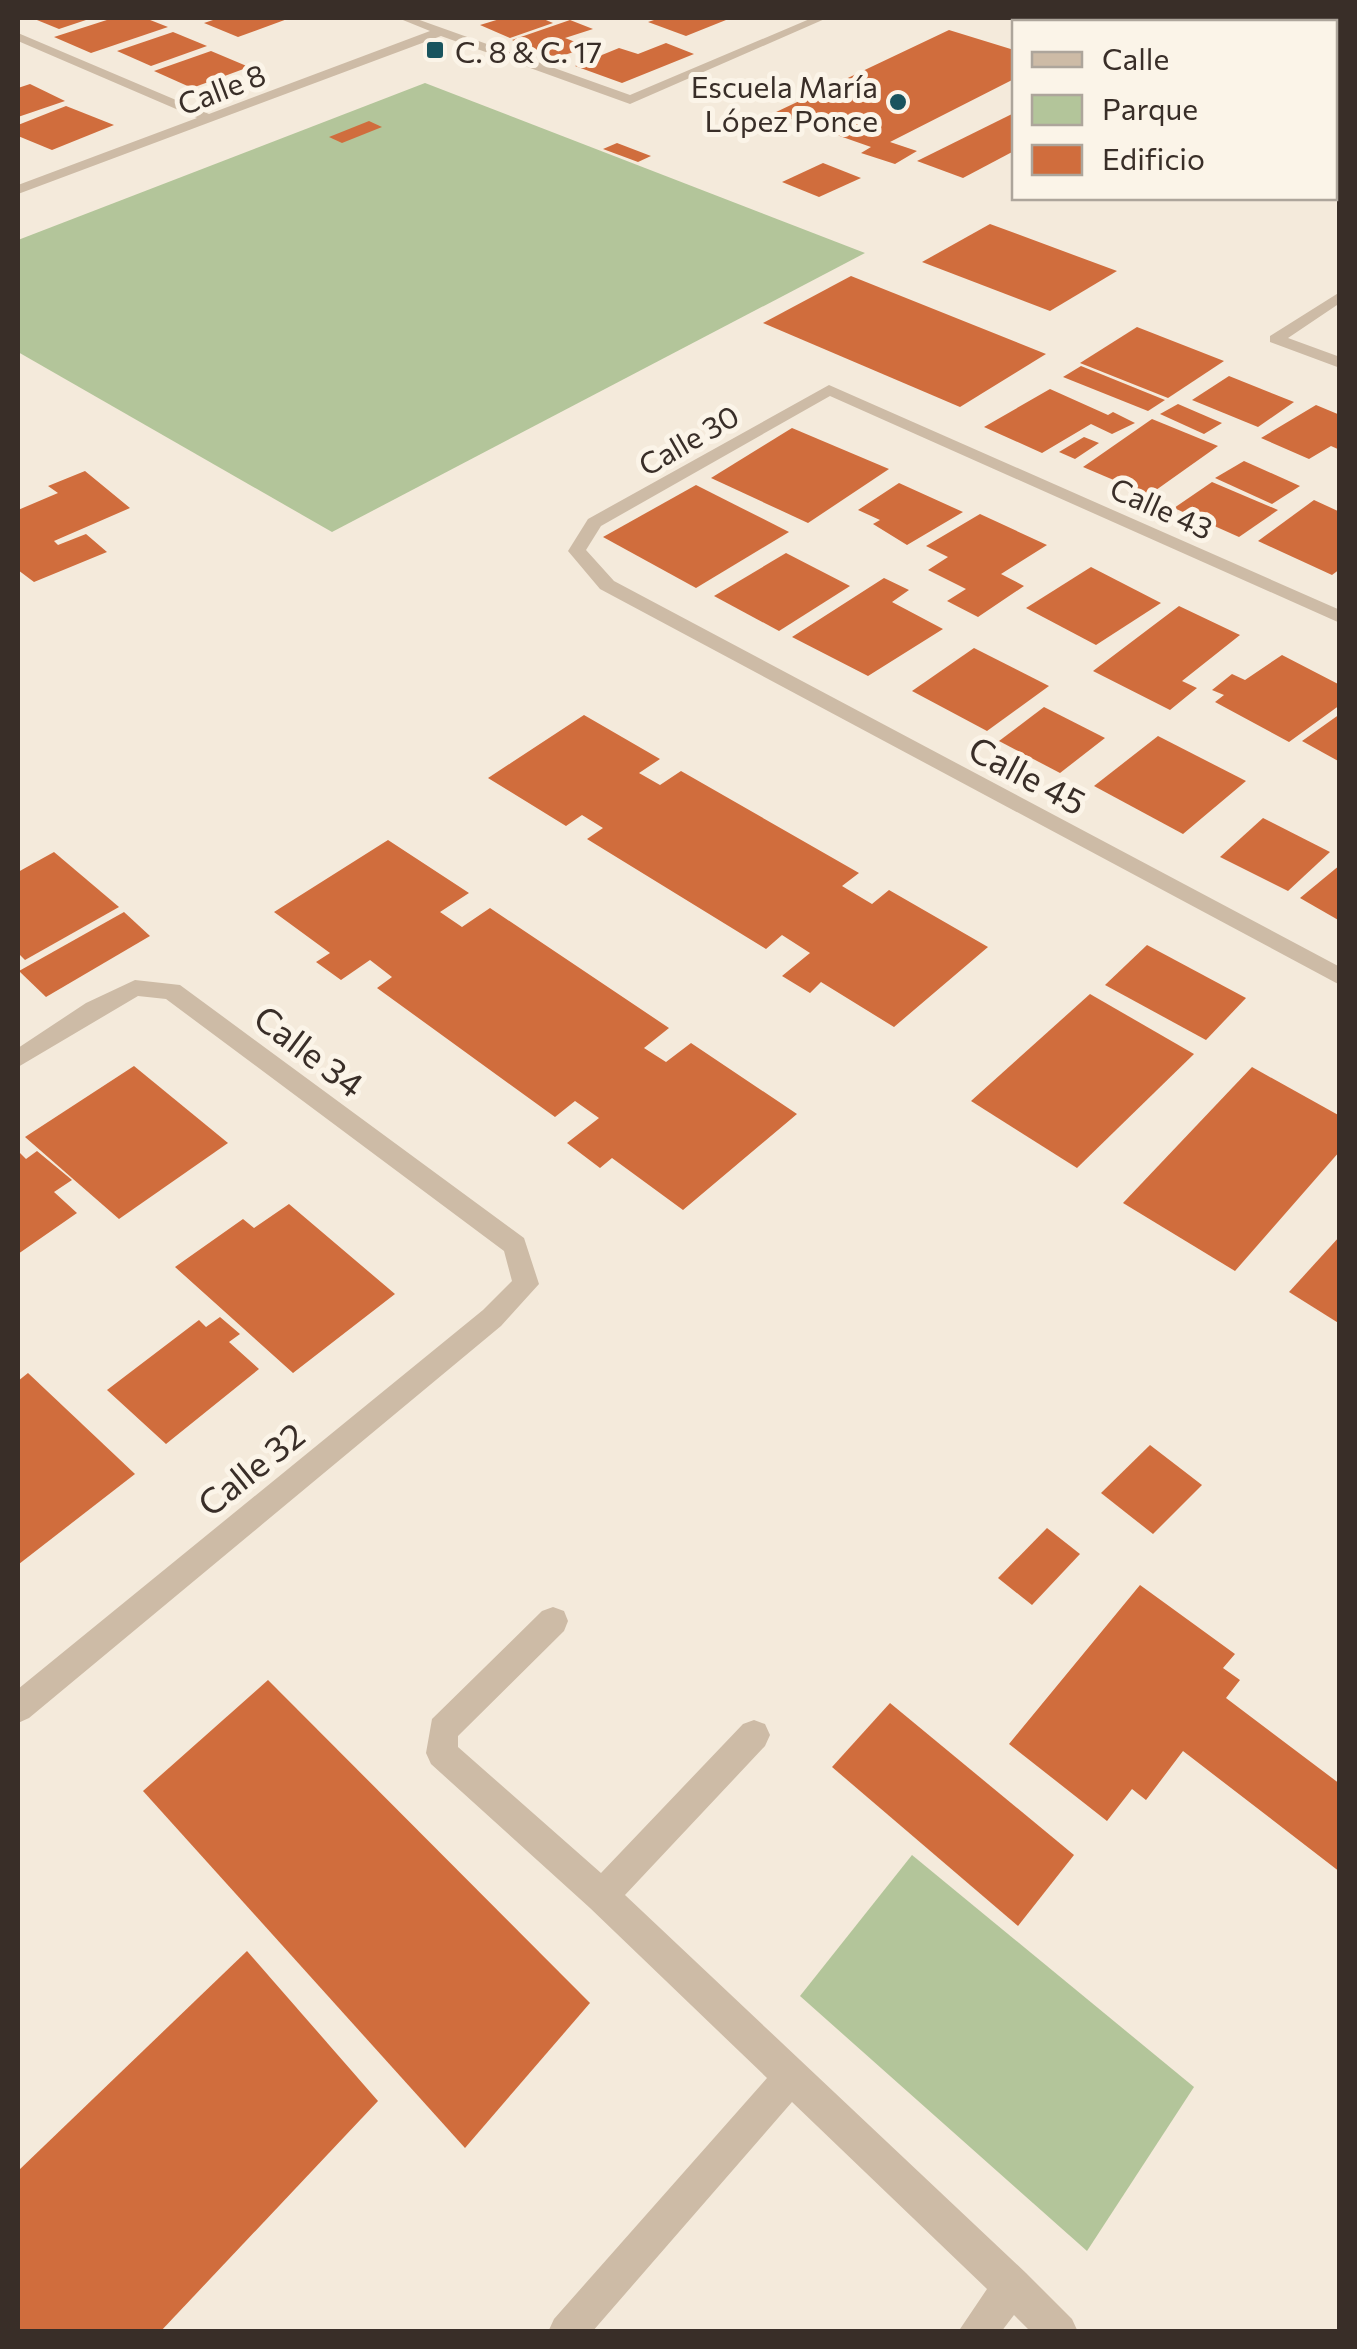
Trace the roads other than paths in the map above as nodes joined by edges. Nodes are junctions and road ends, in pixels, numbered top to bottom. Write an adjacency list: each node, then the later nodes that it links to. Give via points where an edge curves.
1 (404, 18): 3 (street)
2 (821, 18): 3 (street, via 630,100)
3 (442, 31): 5 (street, Calle 8)
4 (18, 37): 5 (street)
5 (210, 119): 6 (street, Calle 8)
6 (18, 190)
7 (1340, 296): 8 (street, via 1276,339)
8 (1340, 363)
9 (962, 448): 10 (street, Calle 43); 11 (street, Calle 30, via 829,390 594,523 577,552 607,586)
10 (1340, 617)
11 (687, 628): 12 (street, Calle 45)
12 (1340, 977)
13 (18, 1058): 14 (street, Calle 34, via 135,988 172,990 515,1245)
14 (526, 1284): 16 (street, Calle 32)
15 (552, 1621): 18 (street, via 443,1730 442,1753)
16 (18, 1708)
17 (754, 1735): 18 (street)
18 (602, 1896): 19 (street)
19 (791, 2077): 20 (street); 21 (street)
20 (1013, 2286): 22 (street); 23 (street)
21 (567, 2332)
22 (978, 2332)
23 (1058, 2332)

